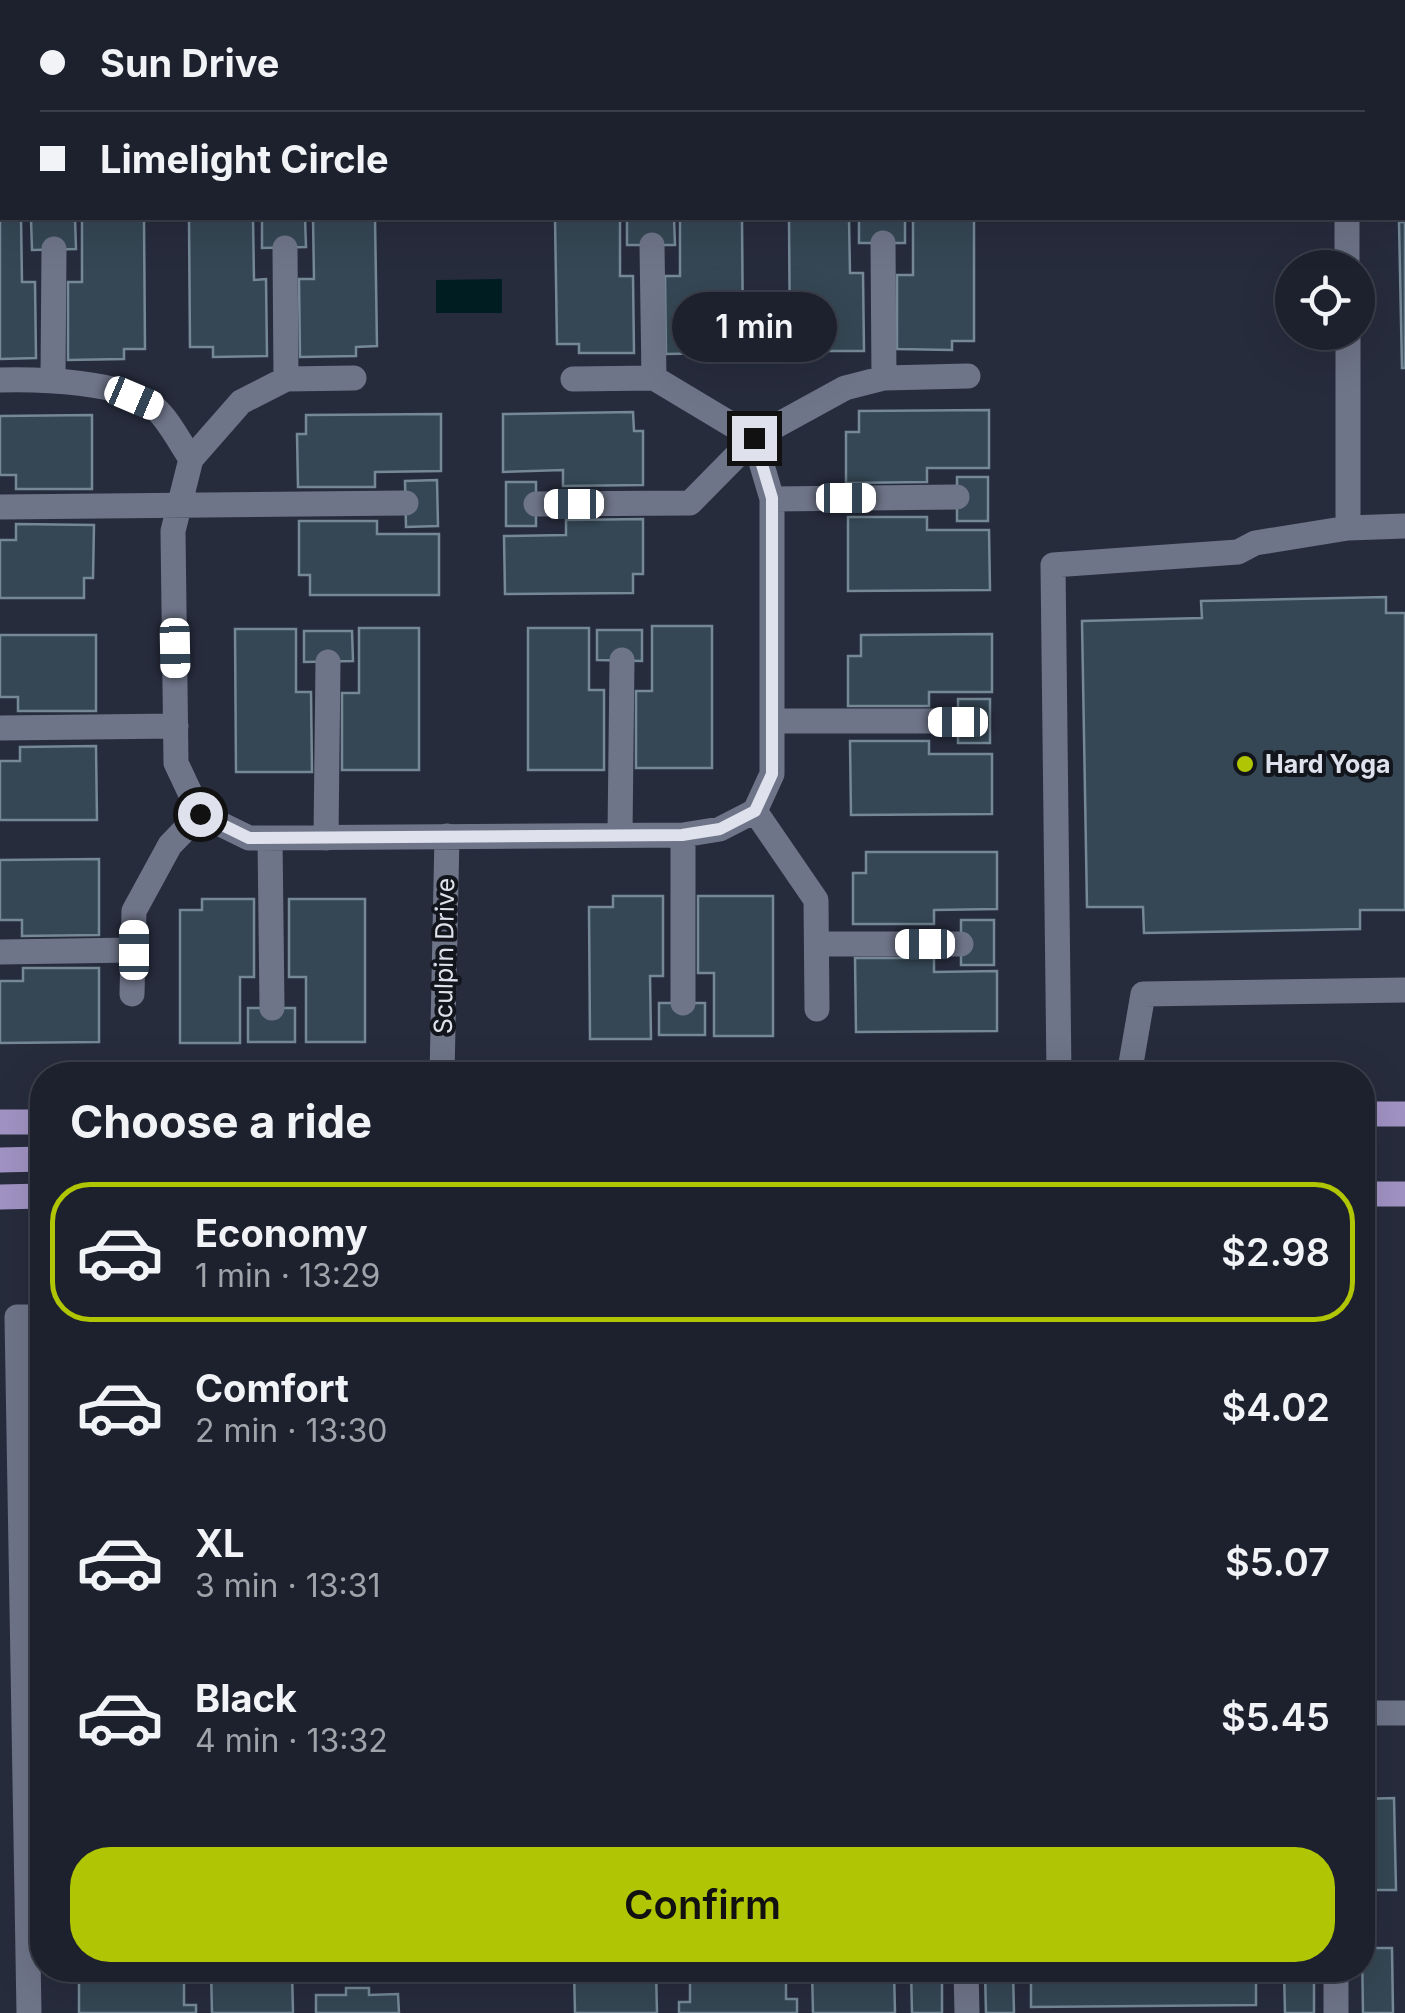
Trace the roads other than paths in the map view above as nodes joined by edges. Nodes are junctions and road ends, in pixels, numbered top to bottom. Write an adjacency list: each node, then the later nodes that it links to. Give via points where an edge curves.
1 (1347, 220): 6 (street)
2 (883, 244): 12 (street)
3 (652, 245): 11 (street)
4 (285, 248): 13 (street)
5 (54, 249): 9 (street)
6 (1348, 250)
7 (1348, 350): 25 (street)
8 (968, 376): 12 (street)
9 (53, 378): 15 (street); 17 (street, via 153,406)
10 (354, 378): 13 (street)
11 (654, 378): 14 (street); 16 (street)
12 (884, 378): 16 (street, via 845,388)
13 (286, 379): 17 (street, via 242,402)
14 (573, 379)
15 (0, 380)
16 (754, 438): 18 (street); 22 (street, via 690,503)
17 (192, 459): 21 (street)
18 (772, 498): 19 (street); 28 (street)
19 (956, 498)
20 (406, 503): 21 (street)
21 (179, 504): 23 (street); 30 (street, via 173,532)
22 (536, 504)
23 (0, 507)
24 (1405, 526): 25 (street)
25 (1348, 528): 49 (street, via 1255,543 1238,552 1053,566)
26 (622, 660): 34 (street)
27 (328, 662): 38 (street)
28 (772, 722): 29 (street); 32 (street, via 772,774)
29 (958, 722)
30 (176, 726): 31 (street); 33 (street, via 176,763)
31 (0, 728)
32 (755, 811): 35 (street, via 720,829); 39 (street, via 816,900)
33 (200, 814): 37 (street, via 249,838); 41 (street, via 170,845 134,912)
34 (620, 835): 35 (street); 36 (street)
35 (682, 835): 45 (street)
36 (447, 836): 38 (street); 48 (street, Sculpin Drive)
37 (270, 838): 38 (street); 46 (street)
38 (326, 838)
39 (817, 944): 40 (street); 47 (street)
40 (962, 944)
41 (134, 950): 42 (street); 44 (street)
42 (0, 952)
43 (1405, 990): 50 (street, via 1143,994)
44 (132, 994)
45 (683, 1003)
46 (272, 1008)
47 (817, 1010)
48 (442, 1062)
49 (1059, 1062)
50 (1130, 1062)
51 (1375, 1114): 52 (main road)
52 (1405, 1114)
53 (0, 1122): 54 (main road)
54 (30, 1122)
55 (30, 1159): 56 (main road)
56 (0, 1160)
57 (1375, 1194): 58 (main road)
58 (1405, 1194)
59 (0, 1196): 60 (main road)
60 (30, 1196)
61 (30, 1316): 66 (street, via 17,1317)
62 (1375, 1713): 63 (street)
63 (1405, 1713)
64 (966, 1982): 67 (street)
65 (1336, 1982): 68 (street)
66 (28, 2013)
67 (966, 2013)
68 (1336, 2013)

